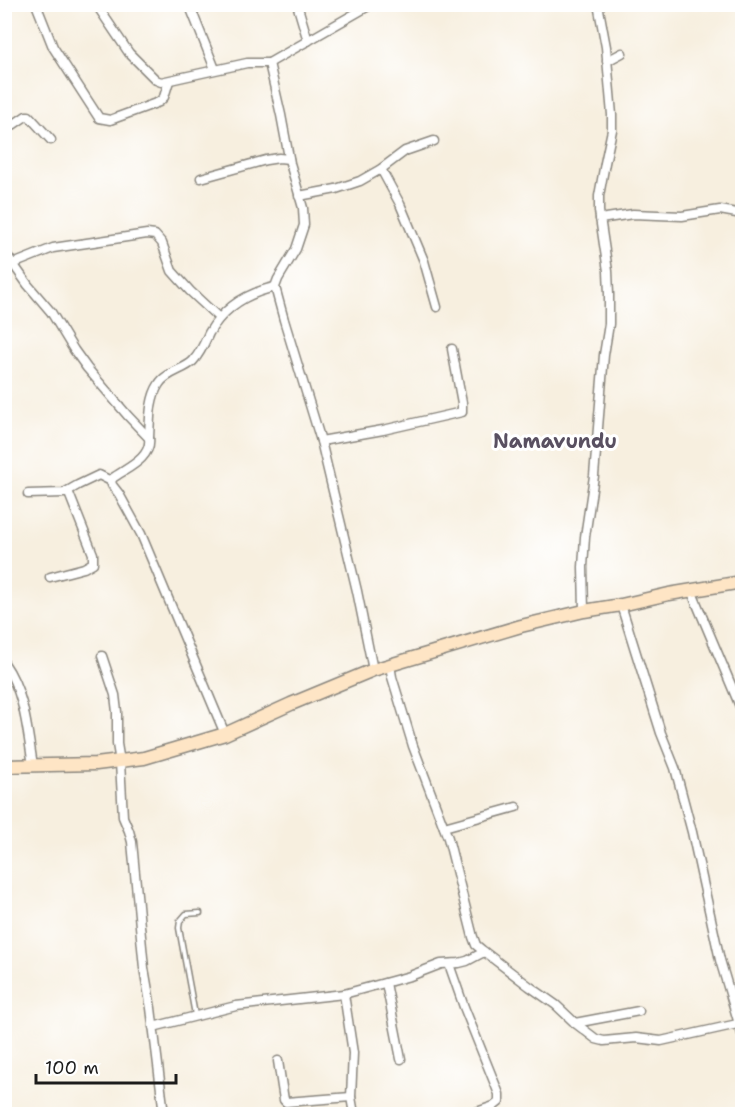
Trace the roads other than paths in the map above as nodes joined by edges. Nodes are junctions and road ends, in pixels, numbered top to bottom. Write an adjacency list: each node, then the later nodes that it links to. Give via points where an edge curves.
1 (36, 4): 12 (street, via 54,47 99,118 110,120 159,102)
2 (96, 4): 12 (street, via 129,53 156,80)
3 (189, 4): 11 (street)
4 (297, 4): 7 (street)
5 (372, 4): 7 (street)
6 (598, 4): 9 (street)
7 (308, 41): 10 (street)
8 (622, 53): 9 (street)
9 (607, 61): 21 (street, via 612,130 599,196)
10 (269, 63): 11 (street); 16 (street)
11 (215, 69): 12 (street)
12 (169, 81)
13 (4, 131): 14 (street, via 29,116)
14 (51, 140)
15 (434, 141): 17 (street, via 411,148)
16 (289, 159): 18 (street, via 266,160); 19 (street)
17 (381, 169): 19 (street, via 336,189); 25 (street, via 424,261)
18 (201, 178)
19 (299, 196): 24 (street, via 304,225)
20 (742, 214): 21 (street, via 720,210 670,217 633,214)
21 (600, 219): 37 (street, via 608,271 609,324 585,537)
22 (4, 251): 23 (street)
23 (14, 264): 26 (street, via 53,248 155,235 172,271); 28 (street, via 87,368)
24 (275, 287): 26 (street, via 237,302); 29 (street)
25 (437, 306)
26 (219, 318): 28 (street, via 194,360 160,381 152,402)
27 (452, 349): 29 (street, via 462,411)
28 (149, 438): 30 (street, via 144,457)
29 (321, 441): 41 (street)
30 (111, 481): 31 (street, via 99,475); 43 (street, via 141,534)
31 (68, 490): 32 (street); 33 (street, via 93,563)
32 (28, 494)
33 (51, 577)
34 (742, 582): 35 (street)
35 (691, 590): 36 (street); 42 (street)
36 (621, 605): 37 (street); 57 (street, via 675,768 720,960)
37 (584, 611): 40 (street)
38 (102, 656): 44 (street, via 115,695)
39 (4, 663): 45 (street, via 24,710)
40 (390, 666): 41 (street); 48 (street, via 413,746)
41 (373, 670): 43 (street)
42 (742, 711)
43 (225, 734): 44 (street)
44 (120, 762): 45 (street); 58 (street, via 123,817 132,842)
45 (33, 765): 46 (street)
46 (4, 766)
47 (516, 807): 48 (street)
48 (444, 827): 50 (street, via 473,937)
49 (200, 913): 55 (lane, via 186,914 179,928)
50 (484, 952): 51 (street); 56 (street)
51 (449, 964): 52 (street); 65 (street, via 499,1094 499,1102 494,1106)
52 (386, 983): 53 (street); 60 (street)
53 (344, 994): 55 (street, via 236,1006); 62 (street, via 353,1053)
54 (639, 1011): 56 (street)
55 (196, 1015): 58 (street)
56 (575, 1023): 57 (street, via 604,1041 661,1041)
57 (741, 1023): 59 (street)
58 (153, 1027): 63 (street)
59 (742, 1034)
60 (401, 1059)
61 (278, 1061): 62 (street, via 286,1102)
62 (351, 1096): 64 (street)
63 (164, 1114)
64 (354, 1114)
65 (471, 1114)

